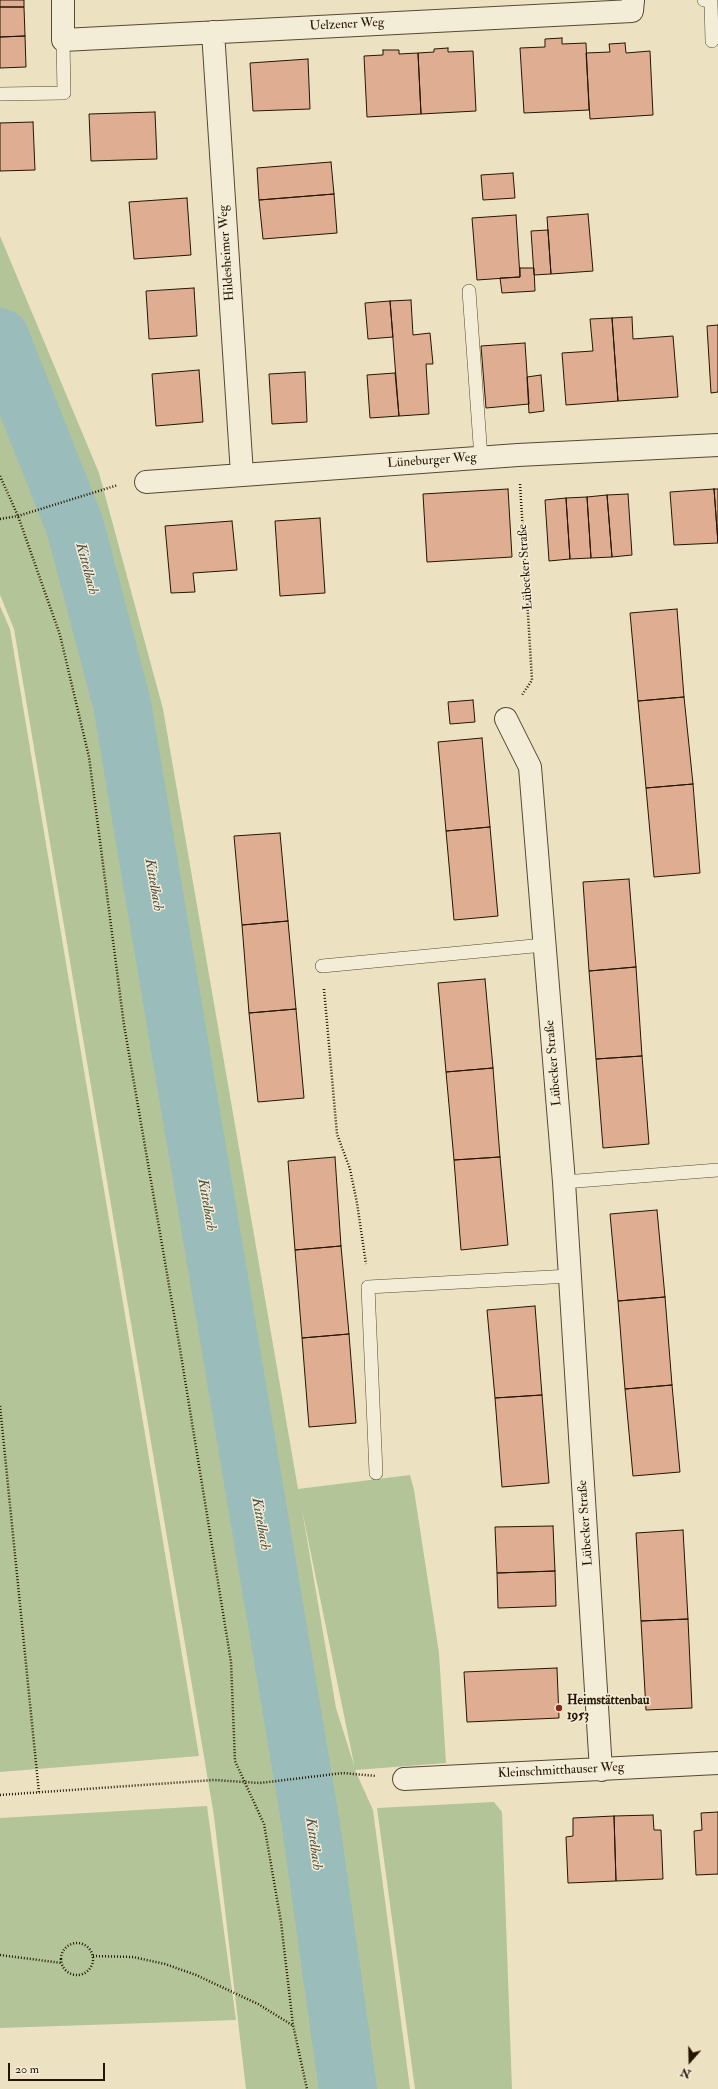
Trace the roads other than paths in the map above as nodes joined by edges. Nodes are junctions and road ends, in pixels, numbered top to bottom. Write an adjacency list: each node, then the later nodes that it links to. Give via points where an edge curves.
1 (63, 0): 5 (street)
2 (704, 0): 6 (lane, via 711,1)
3 (633, 6): 4 (street, Uelzener Weg)
4 (213, 32): 5 (street, Uelzener Weg); 11 (street, Hildesheimer Weg)
5 (63, 40): 7 (lane, via 64,93)
6 (712, 41)
7 (0, 94)
8 (469, 291): 10 (lane)
9 (718, 445): 10 (street, Lüneburger Weg)
10 (481, 458): 11 (street, Lüneburger Weg)
11 (242, 474): 12 (street, Lüneburger Weg)
12 (146, 482)
13 (506, 720): 14 (street, Lübecker Straße, via 530,767)
14 (544, 945): 15 (lane); 17 (street, Lübecker Straße)
15 (322, 966)
16 (718, 1170): 17 (lane)
17 (564, 1182): 18 (street, Lübecker Straße)
18 (570, 1276): 19 (lane, via 368,1287); 21 (street, Lübecker Straße)
19 (376, 1473)
20 (718, 1763): 21 (street, Kleinschmitthauser Weg)
21 (601, 1770): 22 (street, Kleinschmitthauser Weg)
22 (404, 1779)

